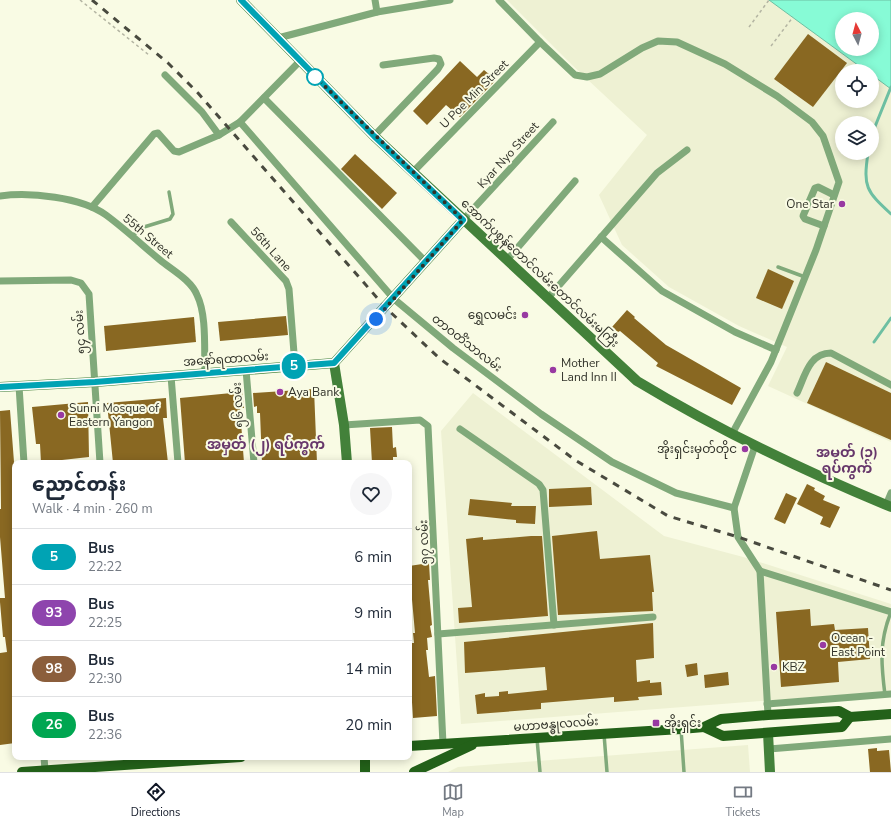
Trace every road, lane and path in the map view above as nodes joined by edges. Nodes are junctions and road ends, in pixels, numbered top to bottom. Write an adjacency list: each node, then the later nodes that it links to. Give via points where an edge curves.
1 (80, 0): 13 (path)
2 (241, 0): 10 (main road, အောက်ပုစွန်တောင်လမ်းတောင်လမ်းမကြီး)
3 (375, 0): 7 (street)
4 (450, 0): 7 (street)
5 (499, 0): 11 (street)
6 (769, 0): 9 (path)
7 (377, 12): 10 (street)
8 (793, 17): 12 (path)
9 (748, 27)
10 (278, 38): 14 (main road, အောက်ပုစွန်တောင်လမ်းတောင်လမ်းမကြီး)
11 (540, 42): 23 (street, U Poe Min Street); 26 (street, via 575,74 587,77 600,74 651,44 666,40 677,42 725,64 777,96 812,122 823,136 839,182)
12 (771, 46)
13 (149, 55)
14 (300, 61): 17 (street); 21 (main road, အောက်ပုစွန်တောင်လမ်းတောင်လမ်းမကြီး)
15 (383, 65): 21 (street, via 434,58 439,59 441,64)
16 (165, 75): 20 (street, via 202,112)
17 (264, 98): 18 (street); 35 (street)
18 (240, 122): 20 (street); 40 (street, တာဝတိံသာလမ်း)
19 (552, 122): 29 (street, Kyar Nyo Street)
20 (218, 135): 28 (street, via 179,152 174,151 158,133 154,134)
21 (374, 136): 23 (main road, အောက်ပုစွန်တောင်လမ်းတောင်လမ်းမကြီး)
22 (687, 150): 33 (street, via 657,173)
23 (413, 172): 29 (main road, အောက်ပုစွန်တောင်လမ်းတောင်လမ်းမကြီး)
24 (575, 181): 34 (street)
25 (169, 192): 32 (lane, via 173,214 170,219 144,228)
26 (834, 195): 31 (street); 31 (street, via 815,188 803,216)
27 (0, 196): 28 (street, 55th Street, via 44,197)
28 (92, 207): 32 (street, 55th Street)
29 (463, 220): 34 (main road, အောက်ပုစွန်တောင်လမ်းတောင်လမ်းမကြီး); 35 (main road)
30 (231, 222): 43 (street, 56th Lane, via 286,281 289,289)
31 (824, 226): 37 (street)
32 (133, 235): 45 (street, 55th Street, via 197,294 202,310)
33 (601, 237): 39 (street); 41 (street, via 662,291 735,332)
34 (507, 260): 39 (main road, အောက်ပုစွန်တောင်လမ်းတောင်လမ်းမကြီး)
35 (426, 262): 40 (main road)
36 (778, 267): 37 (lane)
37 (805, 277): 41 (street)
38 (0, 280): 47 (street, ၅၄ လမ်း, via 71,280 81,283 89,294)
39 (548, 298): 54 (main road, အောက်ပုစွန်တောင်လမ်းတောင်လမ်းမကြီး, via 637,381 687,412)
40 (394, 299): 42 (main road); 63 (street, တာဝတိံသာလမ်း, via 453,348 541,414 612,462 676,493)
41 (776, 350): 54 (street)
42 (334, 363): 43 (main road, အနော်ရထာလမ်း); 52 (main road)
43 (295, 366): 44 (main road, အနော်ရထာလမ်း)
44 (246, 370): 45 (main road, အနော်ရထာလမ်း); 59 (street, ၅၆ လမ်း)
45 (205, 373): 46 (main road, အနော်ရထာလမ်း)
46 (171, 376): 47 (main road, အနော်ရထာလမ်း); 58 (street)
47 (95, 382): 49 (main road, အနော်ရထာလမ်း); 57 (street, ၅၄ လမ်း)
48 (891, 385): 51 (street, via 830,353 822,353 814,358)
49 (19, 386): 50 (main road, အနော်ရထာလမ်း); 56 (street)
50 (0, 387)
51 (797, 393)
52 (344, 425): 60 (main road); 68 (street, ၅၇ လမ်း, via 420,420 428,426)
53 (460, 429): 67 (street, via 539,484 543,490)
54 (732, 434): 55 (main road, အောက်ပုစွန်တောင်လမ်းတောင်လမ်းမကြီး)
55 (755, 446): 62 (main road, အောက်ပုစွန်တောင်လမ်းတောင်လမ်းမကြီး); 63 (street)
56 (24, 460)
57 (100, 460)
58 (178, 460)
59 (254, 460)
60 (347, 460)
61 (891, 493): 62 (street)
62 (889, 506)
63 (734, 508): 64 (street, via 738,537)
64 (760, 571): 65 (street); 70 (street)
65 (891, 612): 69 (lane, via 885,626 881,648)
66 (654, 617): 67 (street)
67 (554, 625): 68 (street)
68 (438, 634): 81 (street, ၅၇ လမ်း)
69 (888, 694): 70 (street)
70 (767, 704): 72 (street)
71 (891, 714): 73 (main road, မဟာဗန္ဓုလလမ်း)
72 (768, 716): 73 (main road, မဟာဗန္ဓုလလမ်း, via 839,711); 74 (main road, မဟာဗန္ဓုလလမ်း, via 721,719)
73 (850, 717): 77 (main road, via 842,727)
74 (704, 726): 75 (main road, မဟာဗန္ဓုလလမ်း); 77 (main road, via 723,736)
75 (681, 729): 76 (main road, မဟာဗန္ဓုလလမ်း); 96 (lane)
76 (604, 733): 78 (main road, မဟာဗန္ဓုလလမ်း); 95 (lane)
77 (768, 733): 83 (main road)
78 (537, 738): 80 (main road, မဟာဗန္ဓုလလမ်း); 94 (lane)
79 (891, 739): 83 (street)
80 (478, 742): 81 (main road, မဟာဗန္ဓုလလမ်း); 93 (main road)
81 (443, 744): 82 (main road, မဟာဗန္ဓုလလမ်း)
82 (412, 746)
83 (769, 749): 97 (main road)
84 (44, 760): 89 (street)
85 (188, 760): 88 (main road)
86 (365, 760): 92 (main road)
87 (121, 761): 88 (main road); 90 (main road)
88 (143, 768)
89 (45, 770): 90 (main road); 91 (main road)
90 (57, 771)
91 (22, 772)
92 (365, 772)
93 (414, 772)
94 (540, 772)
95 (607, 772)
96 (684, 772)
97 (770, 772)

